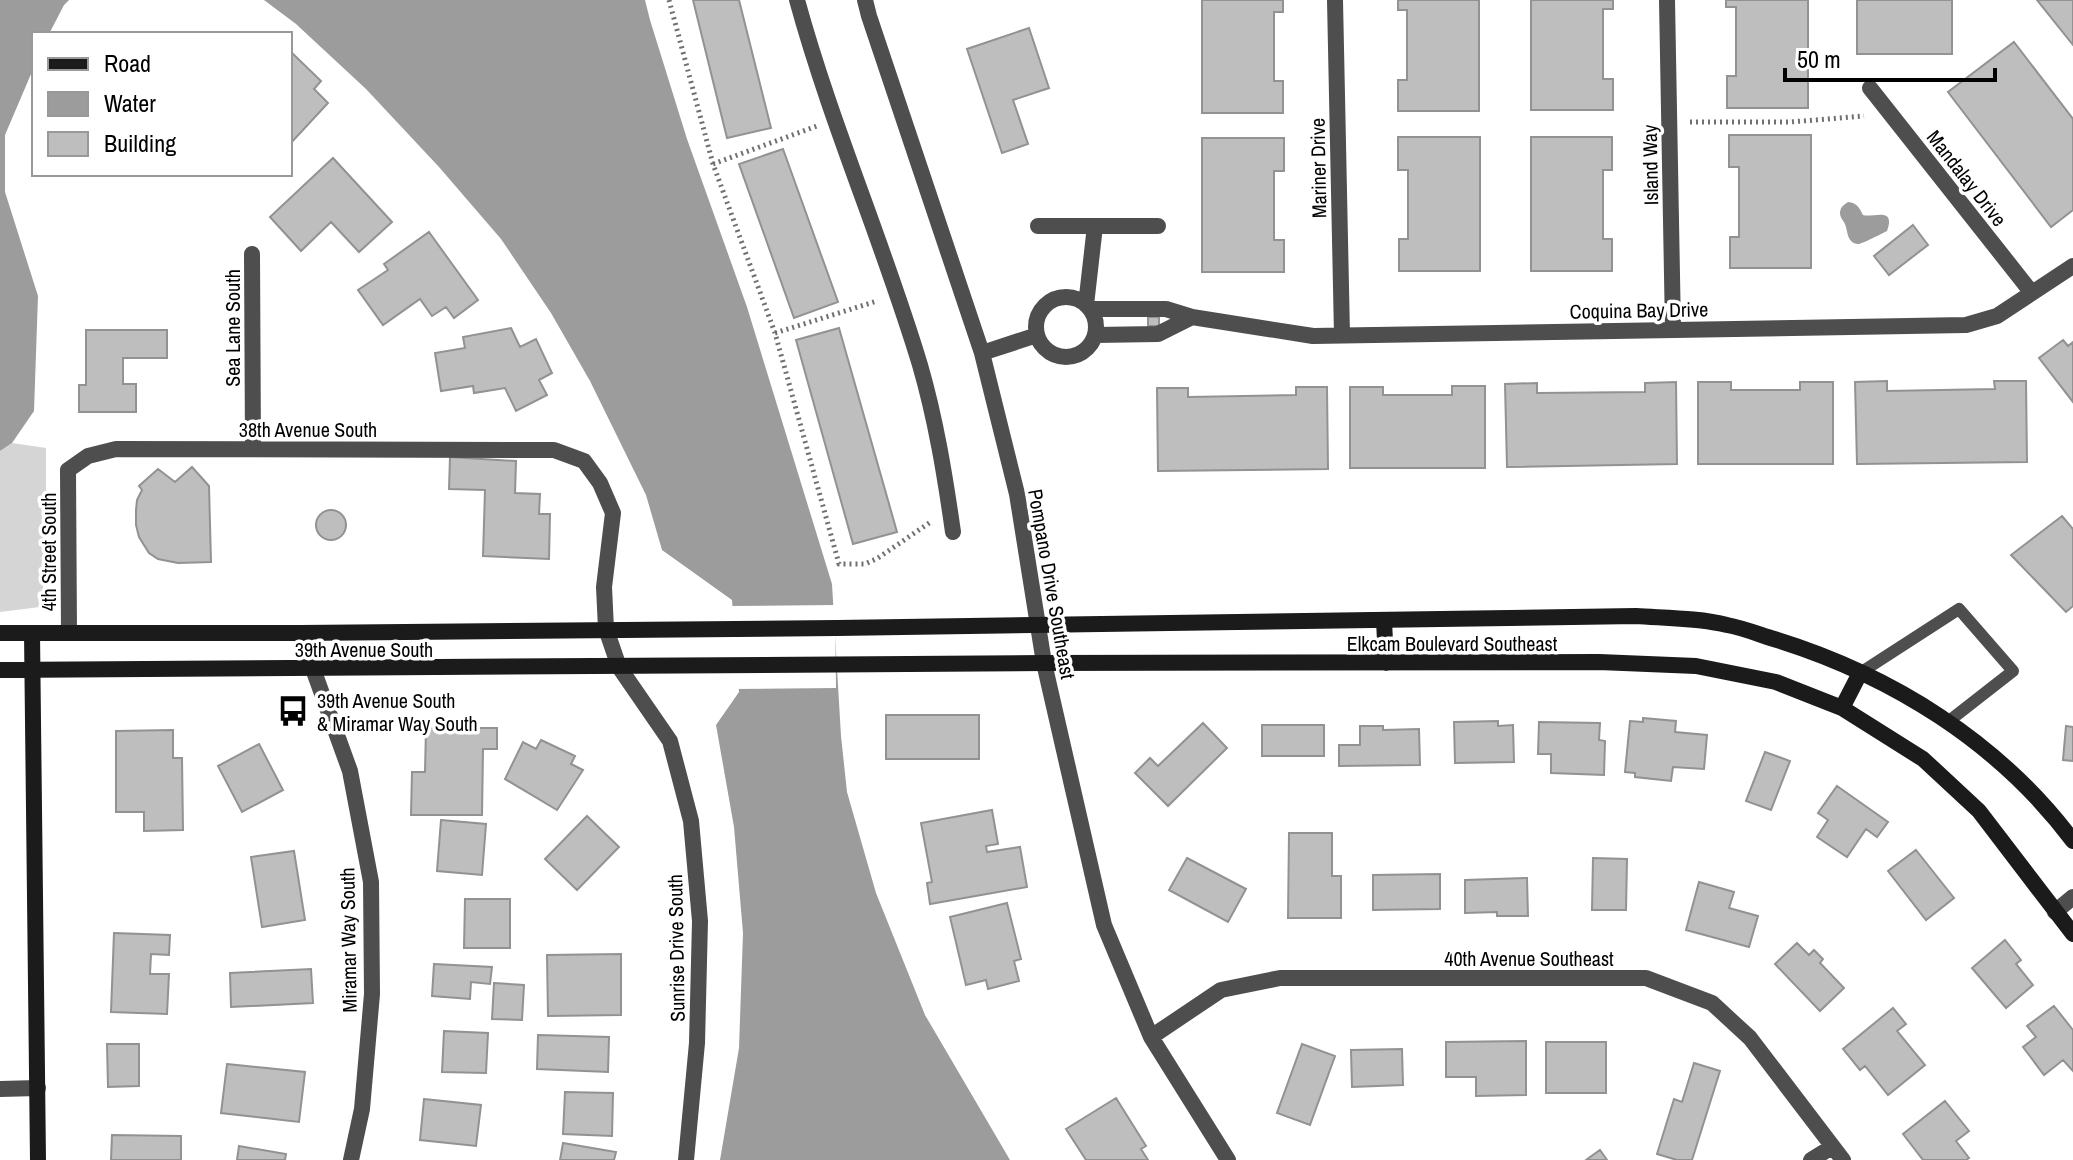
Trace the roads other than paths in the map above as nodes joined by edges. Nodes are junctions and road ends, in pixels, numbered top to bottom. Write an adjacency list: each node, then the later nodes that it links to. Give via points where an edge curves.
1 (797, 0): 22 (street, via 920,365 941,448)
2 (865, 0): 18 (street, Pompano Drive Southeast)
3 (1335, 0): 17 (street, Mariner Drive)
4 (1667, 0): 14 (street, Island Way)
5 (1870, 88): 11 (street, Mandalay Drive)
6 (1038, 226): 7 (street)
7 (1095, 226): 8 (street); 12 (street)
8 (1158, 226)
9 (252, 254): 19 (street, Sea Lane South)
10 (2073, 266): 11 (street, Coquina Bay Drive)
11 (2032, 293): 14 (street, Coquina Bay Drive, via 1997,316 1966,325)
12 (1088, 307): 13 (street, Coquina Bay Drive, via 1166,309); 15 (street, Coquina Bay Drive, via 1067,297 1049,302 1038,316); 16 (street, via 1095,317)
13 (1192, 317): 16 (street, via 1158,334); 17 (street, Coquina Bay Drive, via 1313,336)
14 (1673, 330): 17 (street, Coquina Bay Drive)
15 (1037, 335): 16 (street, via 1046,349 1061,356 1086,350); 18 (street)
16 (1095, 335)
17 (1342, 335)
18 (982, 353): 24 (street, Pompano Drive Southeast, via 1017,494)
19 (253, 449): 20 (street, 38th Avenue South); 21 (street, 38th Avenue South, via 116,449 88,456)
20 (554, 450): 25 (street, Sunrise Drive South, via 584,461 613,513 604,587)
21 (68, 470): 29 (street, 4th Street South)
22 (953, 532)
23 (1384, 620): 24 (street, Elkcam Boulevard Southeast); 32 (street); 38 (street, Elkcam Boulevard Southeast, via 1636,616 1725,624 1816,652)
24 (1037, 626): 26 (street, Elkcam Boulevard Southeast); 31 (street, Pompano Drive Southeast)
25 (606, 629): 26 (street, 39th Avenue South); 30 (street, 39th Avenue South); 34 (street, Sunrise Drive South)
26 (728, 629)
27 (0, 633): 28 (street, 39th Avenue South)
28 (32, 633): 29 (street, 39th Avenue South); 37 (street, 4th Street South)
29 (69, 633): 30 (street, 39th Avenue South)
30 (300, 633): 35 (street, Miramar Way South)
31 (1044, 663): 32 (street, Elkcam Boulevard Southeast); 33 (street, Elkcam Boulevard Southeast); 45 (street, Pompano Drive Southeast, via 1104,925)
32 (1386, 663): 39 (street, Elkcam Boulevard Southeast, via 1696,666 1776,682)
33 (729, 664): 34 (street, 39th Avenue South)
34 (619, 667): 35 (street, 39th Avenue South); 51 (street, Sunrise Drive South, via 670,741 691,821 700,936)
35 (314, 669): 37 (street, 39th Avenue South); 50 (street, Miramar Way South, via 350,771 371,882 372,994 362,1109)
36 (0, 670): 37 (street, 39th Avenue South)
37 (33, 670): 46 (street, 4th Street South)
38 (1860, 673): 39 (street); 40 (street, Elkcam Boulevard Southeast); 40 (lane, via 1959,609 2013,671)
39 (1842, 708): 43 (street, Elkcam Boulevard Southeast, via 1923,759 1979,811)
40 (1949, 721): 41 (street, Elkcam Boulevard Southeast, via 2033,793)
41 (2073, 841)
42 (2073, 897): 43 (street)
43 (2055, 912): 44 (street, Elkcam Boulevard Southeast)
44 (2073, 934)
45 (1151, 1037): 48 (street, 40th Avenue Southeast, via 1221,990 1280,978 1646,978 1712,1003 1750,1038); 52 (street, Pompano Drive Southeast)
46 (38, 1088): 47 (street); 49 (street, 4th Street South)
47 (0, 1089)
48 (1837, 1153): 53 (street)
49 (38, 1160)
50 (351, 1160)
51 (686, 1160)
52 (1228, 1160)
53 (1811, 1160)

